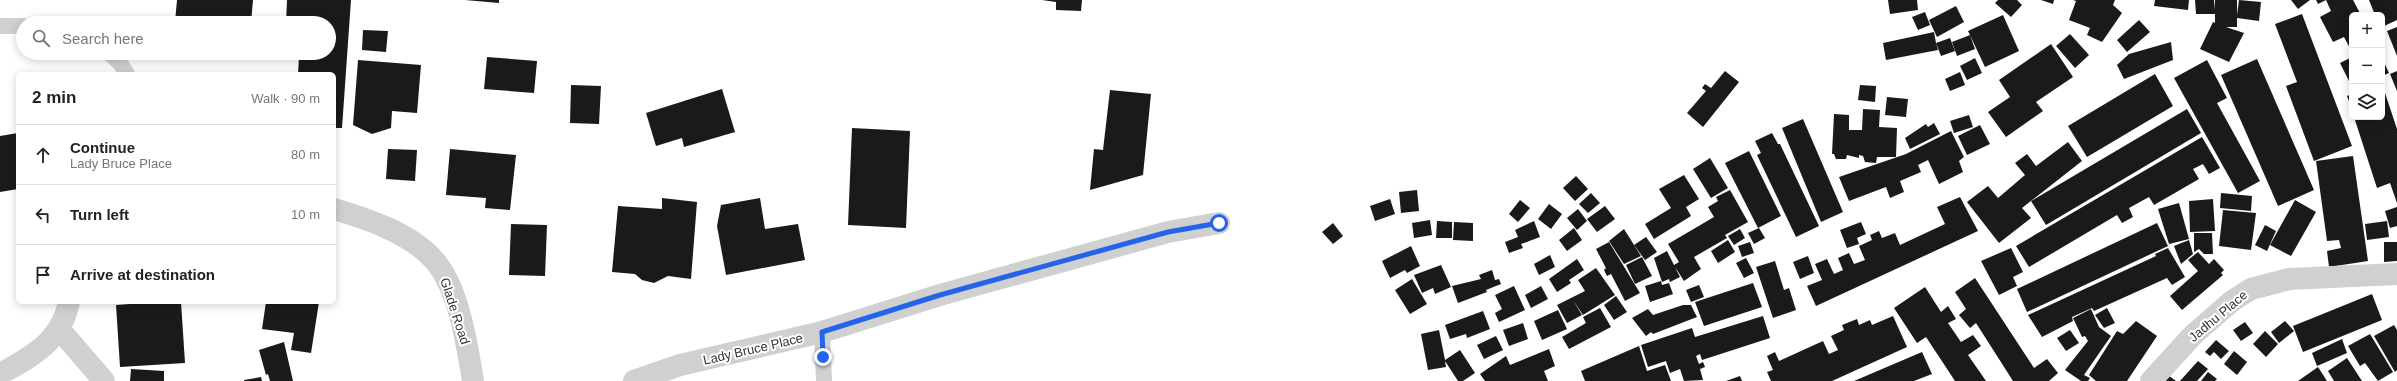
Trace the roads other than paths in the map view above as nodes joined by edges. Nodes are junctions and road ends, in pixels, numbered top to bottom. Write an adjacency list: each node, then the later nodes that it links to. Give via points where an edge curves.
1 (0, 26): 2 (lane)
2 (16, 26)
3 (118, 60): 4 (lane)
4 (126, 72)
5 (336, 210): 13 (street, Glade Road, via 361,217 407,239 435,261 453,296 466,337)
6 (1219, 223): 10 (street, Lady Bruce Place, via 1168,232 940,295)
7 (2397, 274): 16 (street, Jadhu Place, via 2289,279 2250,289 2193,335)
8 (69, 304): 9 (street)
9 (60, 330): 11 (street, via 41,349); 12 (street)
10 (822, 332): 14 (street, Lady Bruce Place, via 680,365); 15 (lane)
11 (0, 374)
12 (104, 381)
13 (473, 381)
14 (634, 381)
15 (824, 381)
16 (2151, 381)

